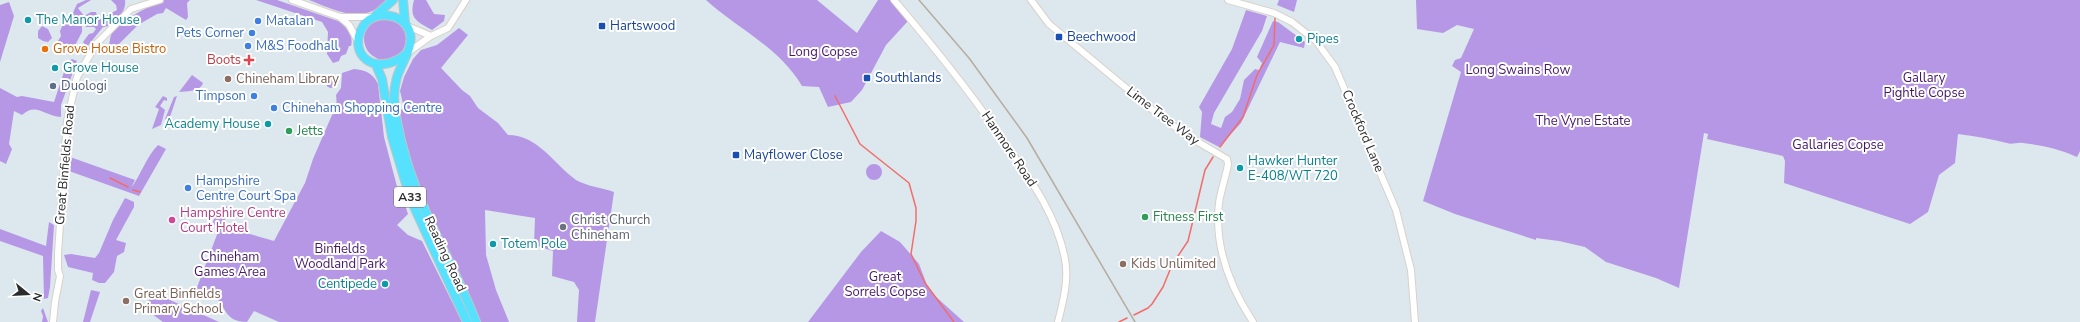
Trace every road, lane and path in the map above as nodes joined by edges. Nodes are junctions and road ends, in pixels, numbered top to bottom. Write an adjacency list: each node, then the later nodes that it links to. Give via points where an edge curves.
1 (160, 0): 16 (street, Great Binfields Road, via 131,9 108,30 88,55 76,82 67,121 58,253 60,276)
2 (292, 0): 9 (street)
3 (393, 0): 10 (highway)
4 (403, 0): 11 (highway, A33)
5 (466, 0): 12 (street, via 448,28)
6 (894, 0): 19 (street, Hanmore Road, via 949,64 1046,206 1057,230 1066,264 1066,281)
7 (1031, 0): 20 (street, Lime Tree Way, via 1049,24 1155,112 1186,135 1227,159 1219,204 1220,241 1228,276)
8 (1228, 0): 21 (street, Crockford Lane, via 1277,14 1297,25 1323,49 1337,72 1390,193 1405,239 1412,270)
9 (340, 17): 10 (street); 13 (street, via 349,25)
10 (374, 17): 11 (highway, via 390,16); 13 (highway, via 366,22 362,29)
11 (406, 24): 12 (street); 14 (highway, A33, via 411,39)
12 (431, 36): 14 (street)
13 (359, 44): 15 (highway, A33, via 363,56)
14 (406, 54): 15 (highway, via 390,64); 18 (highway, Reading Road / A33, via 397,79 394,100 402,142 422,205)
15 (376, 65): 17 (highway, Reading Road / A33, via 382,79 392,137 408,190)
16 (53, 322)
17 (467, 322)
18 (476, 322)
19 (1058, 322)
20 (1253, 322)
21 (1415, 322)

